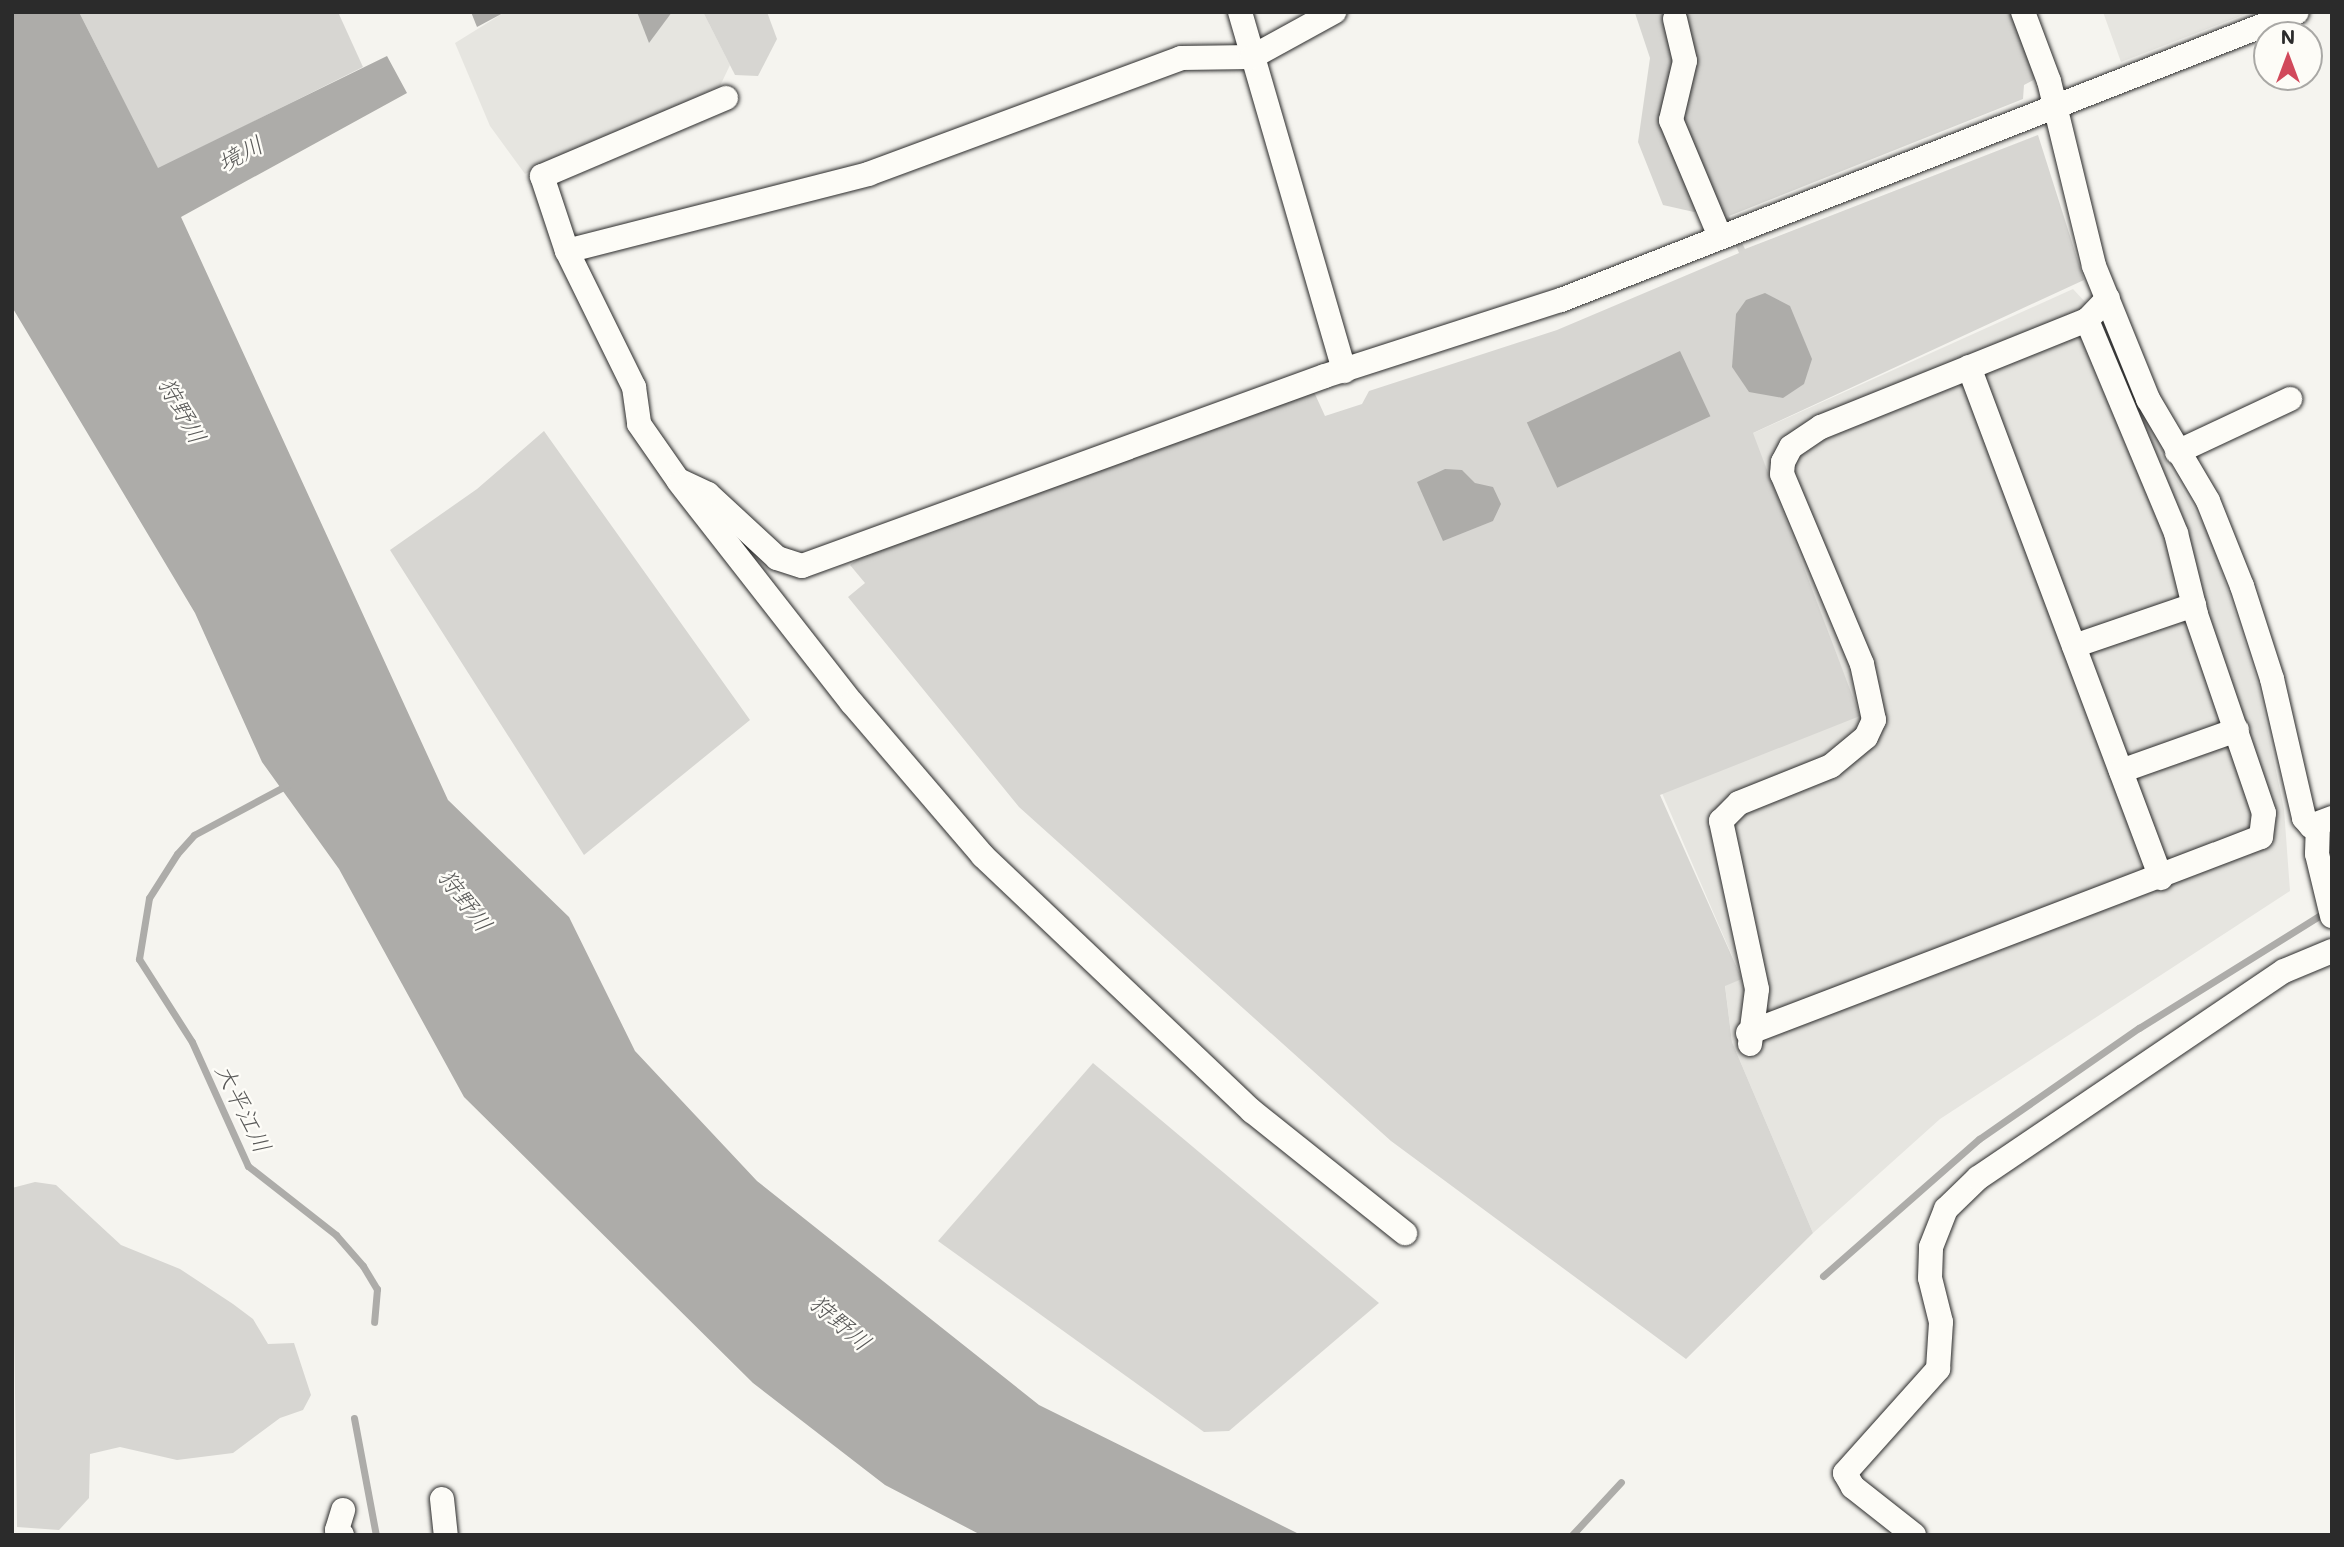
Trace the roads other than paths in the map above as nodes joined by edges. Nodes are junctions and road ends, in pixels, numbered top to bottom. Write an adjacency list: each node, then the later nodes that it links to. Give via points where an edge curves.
1 (1240, 12): 6 (street)
2 (1334, 12): 6 (street)
3 (2023, 12): 8 (street)
4 (2297, 12): 8 (street)
5 (1675, 19): 9 (street, via 1685,61 1671,120)
6 (1252, 57): 10 (street, via 1181,58 878,171); 14 (street)
7 (726, 98): 10 (street, via 542,176)
8 (2053, 103): 9 (street); 11 (street)
9 (1719, 234): 14 (street, via 1561,300)
10 (567, 251): 17 (street, via 634,387 639,424)
11 (2108, 298): 12 (street); 16 (street)
12 (2087, 320): 13 (street); 18 (street, via 2176,533)
13 (1969, 368): 19 (street); 23 (street, via 1821,427 1791,447 1783,462 1782,474 1862,664 1874,720 1866,737 1831,766 1739,803 1721,821 1757,989 1749,1039)
14 (1344, 371): 17 (street, via 802,566 777,558 708,494)
15 (2290, 399): 16 (street)
16 (2177, 452): 22 (street, via 2221,529 2272,679 2306,825)
17 (678, 480): 26 (street, via 852,703 983,856 1252,1111)
18 (2194, 605): 19 (street); 20 (street)
19 (2074, 646): 21 (street)
20 (2237, 730): 21 (street); 23 (street, via 2264,813 2261,836)
21 (2121, 771): 23 (street)
22 (2325, 821): 24 (street, via 2321,872)
23 (2161, 878)
24 (2332, 916)
25 (2332, 951): 29 (street, via 2284,971 1979,1178 1947,1209 1931,1247 1930,1278 1941,1322 1938,1369 1845,1473 1853,1487)
26 (1405, 1233)
27 (442, 1499): 28 (street)
28 (446, 1535)
29 (1914, 1535)

